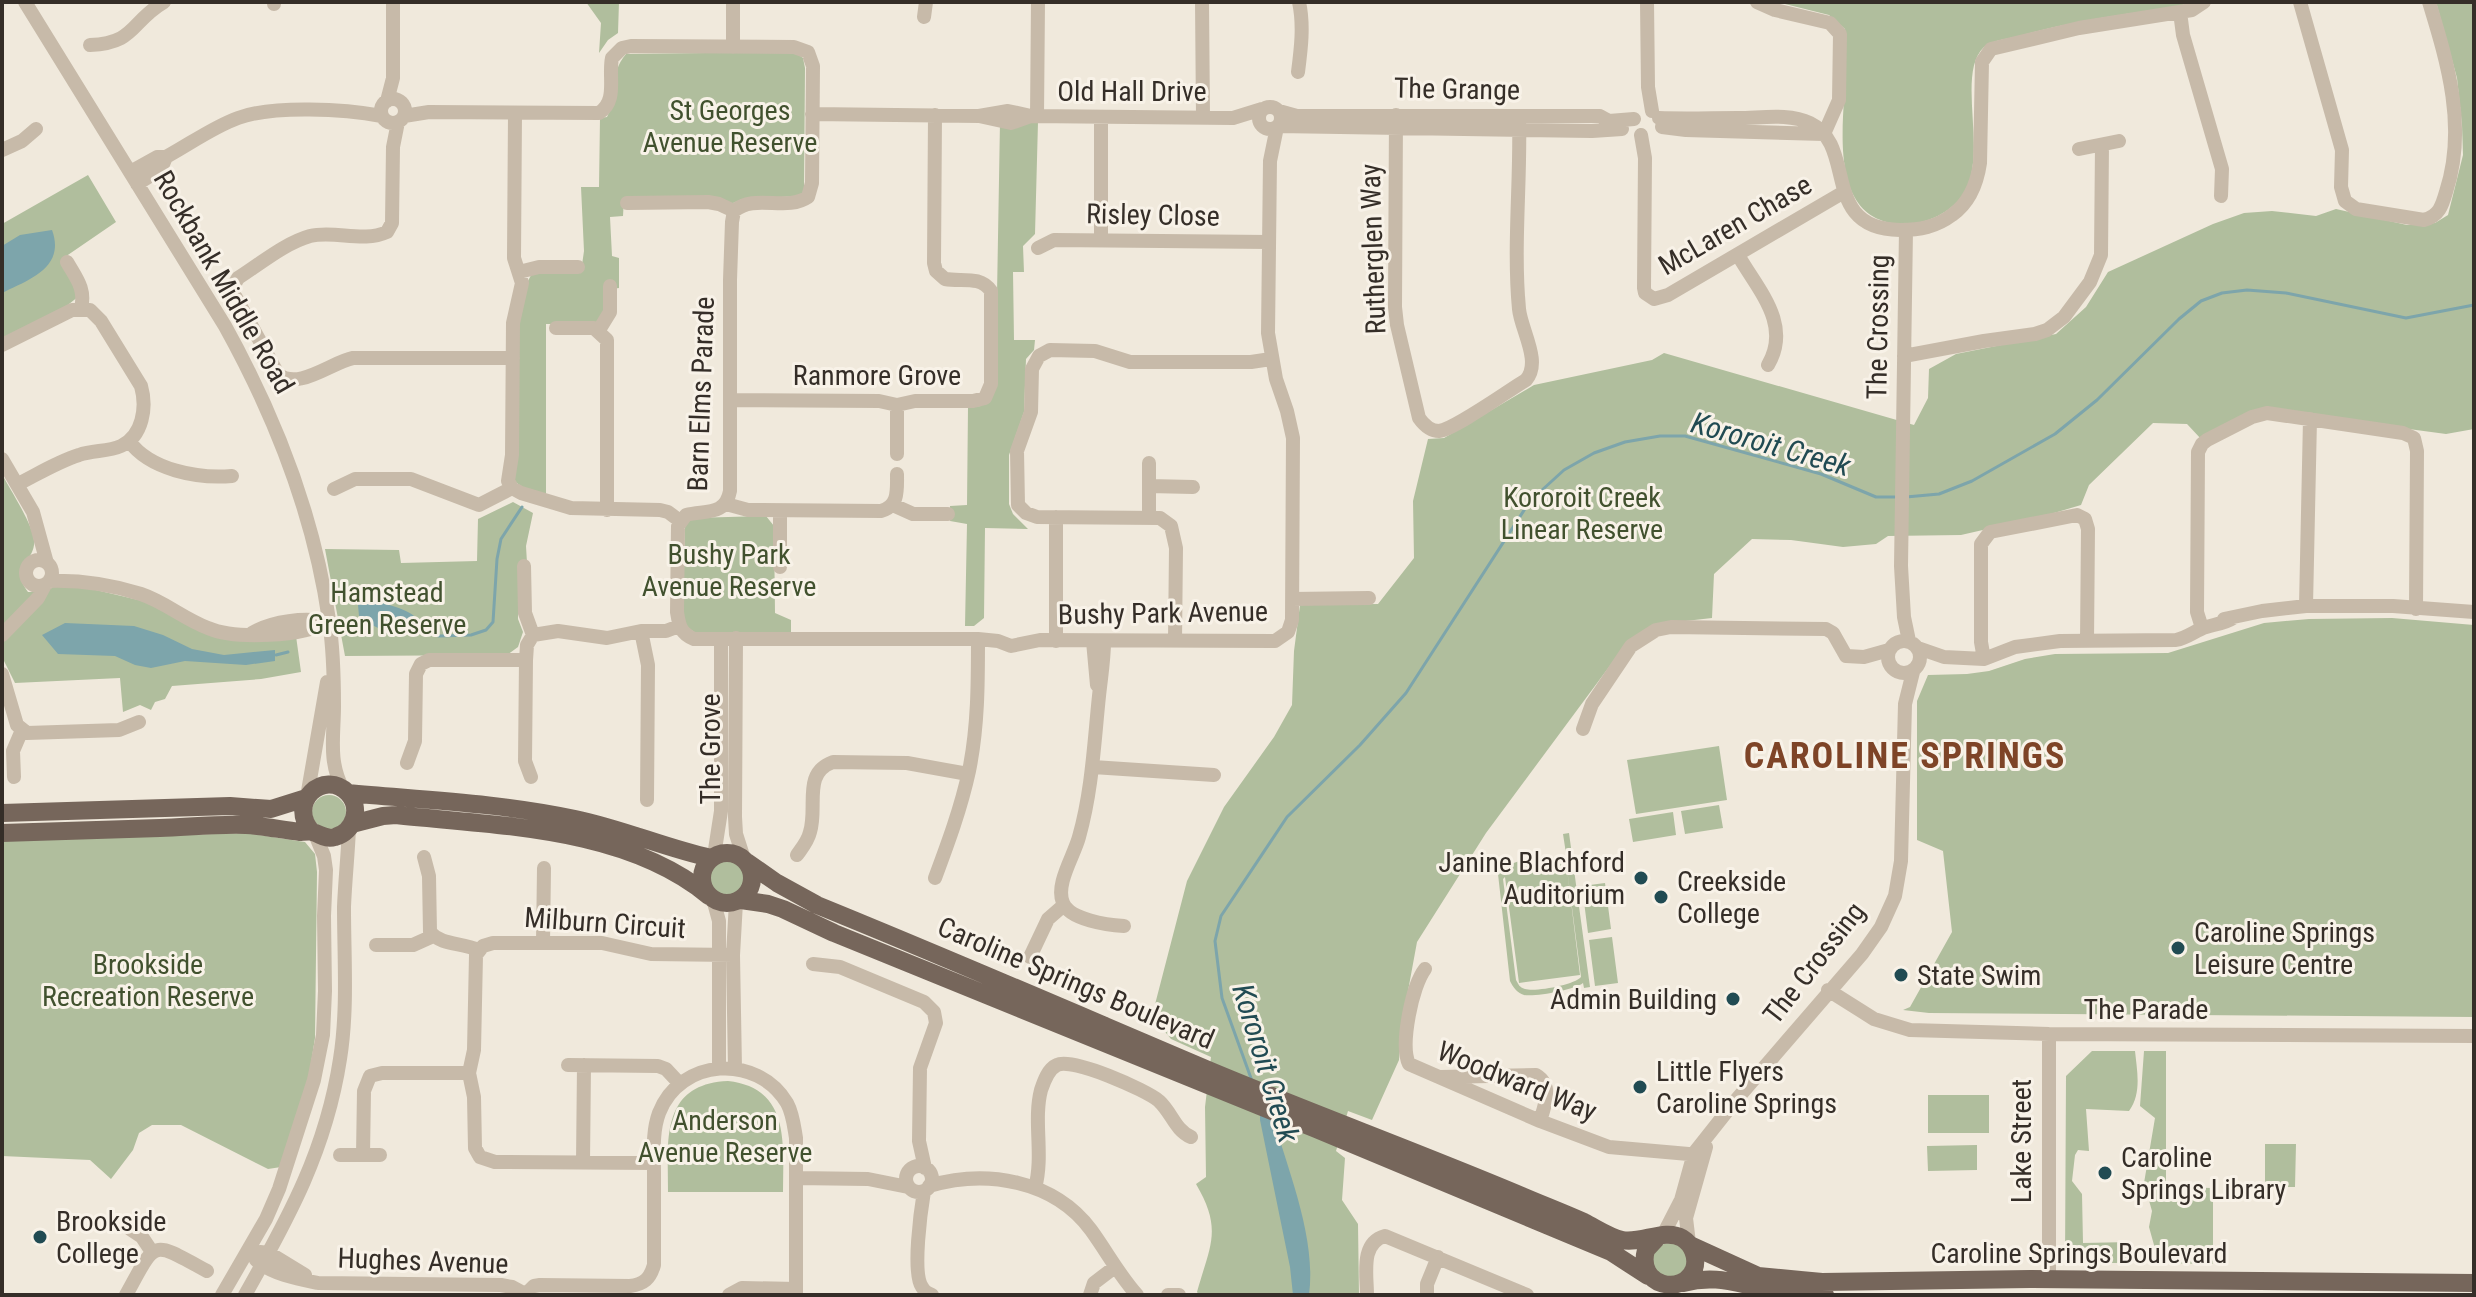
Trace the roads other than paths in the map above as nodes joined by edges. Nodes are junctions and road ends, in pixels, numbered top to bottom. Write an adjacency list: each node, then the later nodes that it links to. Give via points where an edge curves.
1 (25, 2): 36 (street, Rockbank Middle Road)
2 (164, 2): 14 (street, via 119,41)
3 (393, 2): 18 (street)
4 (733, 2): 15 (street)
5 (1038, 2): 22 (street)
6 (1202, 2): 24 (street)
7 (1299, 2): 16 (street)
8 (1647, 2): 29 (street, McLaren Chase)
9 (1757, 2): 31 (street, via 1830,23 1840,34 1839,100)
10 (2204, 2): 13 (street)
11 (2300, 2): 12 (street, via 2342,150 2345,201 2356,209 2418,220 2439,211 2456,143 2450,75)
12 (2429, 2)
13 (2180, 12): 38 (street, via 2222,169); 41 (street, via 1991,49 1982,62 1980,163 1971,194 1941,223)
14 (90, 45)
15 (733, 47): 19 (street, via 622,48 611,63 611,97 604,110); 20 (street, via 794,47 808,52 813,66)
16 (1298, 72)
17 (1262, 109): 25 (street, Old Hall Drive); 27 (street, Bushy Park Avenue, via 1259,119)
18 (393, 111): 19 (street); 36 (street, via 271,111 241,117 166,157 161,169); 55 (street, via 392,223 387,232 312,235 236,280 234,294 283,379 293,381 353,358)
19 (515, 113): 48 (street, via 514,258)
20 (812, 114): 21 (street, Old Hall Drive); 40 (street, via 808,197 798,203 748,204)
21 (935, 115): 22 (street, Old Hall Drive, via 1011,123); 59 (street, Ranmore Grove, via 934,263 945,279 977,280 991,291 991,384 980,400)
22 (1034, 116): 23 (street, Old Hall Drive)
23 (1101, 117): 24 (street, Old Hall Drive); 42 (street)
24 (1203, 117): 25 (street, Old Hall Drive)
25 (1233, 118): 27 (street, Old Hall Drive)
26 (1396, 122): 27 (street, The Grange, via 1306,122 1292,116); 28 (street, The Grange); 28 (street, Rutherglen Way, via 1397,325 1419,418 1437,431 1521,384 1532,371 1519,307)
27 (1272, 123): 43 (street, Bushy Park Avenue)
28 (1519, 123): 29 (street, The Grange, via 1600,116)
29 (1646, 123): 31 (street, The Grange, via 1780,117 1808,122); 45 (street, McLaren Chase, via 1645,293 1664,298)
30 (36, 129): 35 (street)
31 (1824, 134): 37 (street)
32 (2119, 141): 33 (street)
33 (2102, 145): 34 (street); 54 (street, via 2101,255 2090,282 2064,317 2035,334)
34 (2079, 149)
35 (2, 150)
36 (134, 178): 92 (street, Rockbank Middle Road, via 225,326 277,429 308,520)
37 (1844, 192): 41 (street, via 1863,218); 45 (street, McLaren Chase)
38 (2221, 196)
39 (627, 203): 40 (street, via 708,202)
40 (734, 211): 58 (street, Barn Elms Parade)
41 (1906, 230): 54 (street, The Crossing)
42 (1101, 240): 43 (street, Risley Close); 44 (street, Risley Close, via 1054,240)
43 (1269, 242): 56 (street, Bushy Park Avenue)
44 (1038, 248)
45 (1738, 255): 57 (street, via 1778,331)
46 (67, 262): 50 (street, via 82,287)
47 (578, 267): 48 (street)
48 (519, 272): 55 (street)
49 (610, 286): 52 (street, via 610,312)
50 (81, 308): 53 (street); 61 (street, via 101,321 141,386 144,412)
51 (556, 328): 52 (street)
52 (599, 330): 74 (street, via 608,347)
53 (2, 345)
54 (1904, 356): 104 (street, The Crossing)
55 (513, 358): 70 (street, via 507,475)
56 (1271, 359): 77 (street, via 1130,362 1095,351 1043,352 1032,369 1031,412 1017,451 1016,499 1026,513); 87 (street, Bushy Park Avenue, via 1293,438)
57 (1768, 365)
58 (730, 400): 59 (street, Ranmore Grove); 72 (street, Barn Elms Parade)
59 (897, 405): 62 (street)
60 (2310, 419): 88 (street); 89 (street, via 2410,434 2417,442); 94 (street, via 2261,414 2202,444 2197,612)
61 (129, 441): 66 (street, via 149,460 202,478); 67 (street, via 62,461)
62 (897, 454)
63 (2, 459): 67 (street)
64 (1149, 463): 68 (street)
65 (897, 474): 73 (street)
66 (232, 476)
67 (18, 484): 80 (street)
68 (1149, 486): 69 (street); 78 (street)
69 (1193, 487)
70 (512, 488): 71 (street, via 479,505 411,479 355,479); 74 (street, via 571,508)
71 (334, 489)
72 (726, 504): 75 (street); 79 (street, Barn Elms Parade)
73 (893, 505): 75 (street, via 881,511); 76 (street, via 913,514)
74 (607, 510): 79 (street, via 660,510)
75 (780, 511): 83 (street)
76 (948, 514)
77 (1056, 517): 78 (street); 100 (street)
78 (1149, 518): 102 (street, via 1166,521 1174,533)
79 (680, 521): 93 (street, Barn Elms Parade)
80 (39, 531): 81 (street); 84 (street)
81 (31, 563): 84 (street, via 39,560); 85 (street, via 26,570)
82 (524, 566): 97 (street, via 525,613)
83 (780, 567)
84 (48, 574): 85 (street, via 36,586); 90 (street); 92 (street, via 142,595 222,633 269,635)
85 (29, 582): 90 (street)
86 (1369, 598): 87 (street)
87 (1292, 599): 102 (street, Bushy Park Avenue, via 1288,632 1275,641)
88 (2306, 606): 89 (street); 94 (street)
89 (2416, 609): 91 (street)
90 (27, 610): 96 (street)
91 (2474, 612)
92 (329, 622): 105 (street, Rockbank Middle Road)
93 (679, 626): 95 (street); 98 (street, via 694,639)
94 (2201, 626): 103 (street, via 2160,640)
95 (641, 631): 97 (street, via 607,638 558,631); 120 (street, via 648,665)
96 (2, 635)
97 (533, 635): 107 (street)
98 (729, 638): 99 (street, Bushy Park Avenue); 127 (street, The Grove, via 721,811); 128 (street, The Grove, via 736,834)
99 (978, 639): 100 (street, Bushy Park Avenue, via 1011,646); 114 (street, via 977,710)
100 (1056, 641): 101 (street, Bushy Park Avenue)
101 (1098, 641): 102 (street, Bushy Park Avenue); 113 (street)
102 (1175, 641)
103 (2087, 641): 106 (street, via 2015,647); 106 (street, via 2088,529 2077,515 1990,532 1983,539)
104 (1904, 656): 106 (street); 110 (street, via 1843,654 1826,629 1664,628 1631,646 1592,704); 143 (street, The Crossing, via 1901,861 1895,896 1862,954)
105 (332, 658): 118 (street, Rockbank Middle Road, via 332,752); 119 (street, Rockbank Middle Road)
106 (1984, 659)
107 (526, 660): 112 (street, via 421,664 416,674 415,741); 117 (street, via 525,761)
108 (2, 674): 111 (street)
109 (139, 722): 111 (street, via 119,730)
110 (1583, 729)
111 (22, 730): 116 (street, via 13,751)
112 (407, 763)
113 (1093, 767): 115 (street); 133 (street, via 1079,837 1062,886)
114 (968, 774): 125 (street, via 907,763 823,765 814,777 810,832); 130 (street)
115 (1214, 775)
116 (14, 777)
117 (531, 777)
118 (346, 791): 119 (main road, via 328,785); 122 (main road, via 355,811); 127 (main road, via 545,812)
119 (306, 798): 121 (main road, via 271,809); 124 (main road, via 302,812)
120 (647, 800)
121 (2, 813)
122 (351, 826): 124 (main road, via 337,837); 131 (main road, via 396,815 571,838 652,860); 163 (street, via 340,1057)
123 (2, 833): 124 (main road, via 240,825)
124 (314, 833): 166 (street, via 326,870 323,1035)
125 (797, 855)
126 (424, 857): 135 (street)
127 (713, 857): 128 (main road, via 729,853); 131 (main road, via 702,881)
128 (746, 861): 132 (main road, via 751,887); 151 (main road, Caroline Springs Boulevard, via 817,905)
129 (544, 868): 136 (street)
130 (935, 878)
131 (711, 897): 132 (main road, via 724,903); 139 (street)
132 (738, 901): 139 (street); 151 (main road, Caroline Springs Boulevard, via 783,909 1003,1003)
133 (1064, 905): 134 (street, via 1074,914); 140 (street, via 1048,919)
134 (1124, 926)
135 (433, 936): 137 (street, via 417,944); 138 (street)
136 (543, 943): 138 (street, Milburn Circuit, via 493,943); 139 (street, Milburn Circuit)
137 (376, 945)
138 (478, 950): 149 (street)
139 (726, 955): 148 (street)
140 (1030, 957)
141 (813, 964): 164 (street, via 840,967 924,1002 934,1012 936,1023 920,1068)
142 (1425, 969): 150 (street, Woodward Way, via 1414,988 1406,1058)
143 (1828, 990): 144 (street, The Parade, via 1874,1019 1910,1030); 156 (street, The Crossing)
144 (2049, 1034): 145 (street, The Parade); 178 (street, Lake Street)
145 (2474, 1036)
146 (568, 1065): 147 (street)
147 (584, 1065): 152 (street, via 658,1066); 160 (street)
148 (727, 1068): 152 (street, via 701,1072); 162 (street, via 759,1077 787,1103 794,1126)
149 (469, 1073): 158 (street, via 370,1076 364,1091); 160 (street, via 474,1143 480,1157 495,1162)
150 (1436, 1077): 154 (street, Woodward Way); 154 (street, via 1536,1075 1546,1086)
151 (1215, 1080): 153 (main road, Caroline Springs Boulevard)
152 (680, 1084): 161 (street, via 659,1113)
153 (1314, 1120): 168 (main road, Caroline Springs Boulevard, via 1488,1182 1622,1240); 177 (main road, Caroline Springs Boulevard, via 1483,1201 1611,1252)
154 (1540, 1121): 156 (street, Woodward Way, via 1609,1147)
155 (1191, 1137): 165 (street, via 1150,1095 1082,1066 1061,1063 1051,1069 1041,1089)
156 (1699, 1154): 168 (street, The Crossing); 169 (street, The Crossing, via 1686,1218)
157 (340, 1155): 158 (street)
158 (363, 1155): 159 (street)
159 (380, 1155)
160 (583, 1162): 161 (street)
161 (654, 1163): 182 (street, via 654,1265 646,1281 630,1286 540,1285)
162 (796, 1178): 164 (street); 181 (street)
163 (306, 1179): 166 (street, via 293,1189); 173 (street)
164 (919, 1179): 165 (street, via 998,1180); 188 (street, via 919,1282)
165 (1035, 1188): 174 (street, via 1078,1215)
166 (279, 1189): 170 (street)
167 (130, 1229): 171 (street)
168 (1661, 1236): 169 (main road, via 1677,1236); 177 (main road, via 1643,1259)
169 (1690, 1244): 178 (main road, Caroline Springs Boulevard, via 1758,1276); 179 (main road, via 1694,1270)
170 (248, 1251): 173 (street); 185 (street)
171 (152, 1252): 175 (street, via 165,1249); 184 (street)
172 (1438, 1257): 193 (street, via 1389,1237 1376,1239 1369,1248); 194 (street); 195 (street)
173 (265, 1259): 180 (street, Hughes Avenue, via 296,1279); 186 (street)
174 (1115, 1267): 183 (street); 189 (street, via 1094,1283)
175 (207, 1271)
176 (2474, 1283): 178 (main road, Caroline Springs Boulevard)
177 (1652, 1284): 179 (main road)
178 (2048, 1287)
179 (1678, 1288): 196 (main road, via 1708,1278)
180 (412, 1290): 182 (street, Hughes Avenue, via 508,1286)
181 (796, 1292): 187 (street, via 742,1288)
182 (525, 1294)
183 (1136, 1294): 190 (street)
184 (126, 1295)
185 (222, 1295)
186 (245, 1295)
187 (729, 1295)
188 (932, 1295)
189 (1090, 1295)
190 (1151, 1295)
191 (1168, 1295): 192 (street)
192 (1179, 1295)
193 (1367, 1295)
194 (1427, 1295)
195 (1527, 1295)
196 (1825, 1295)

